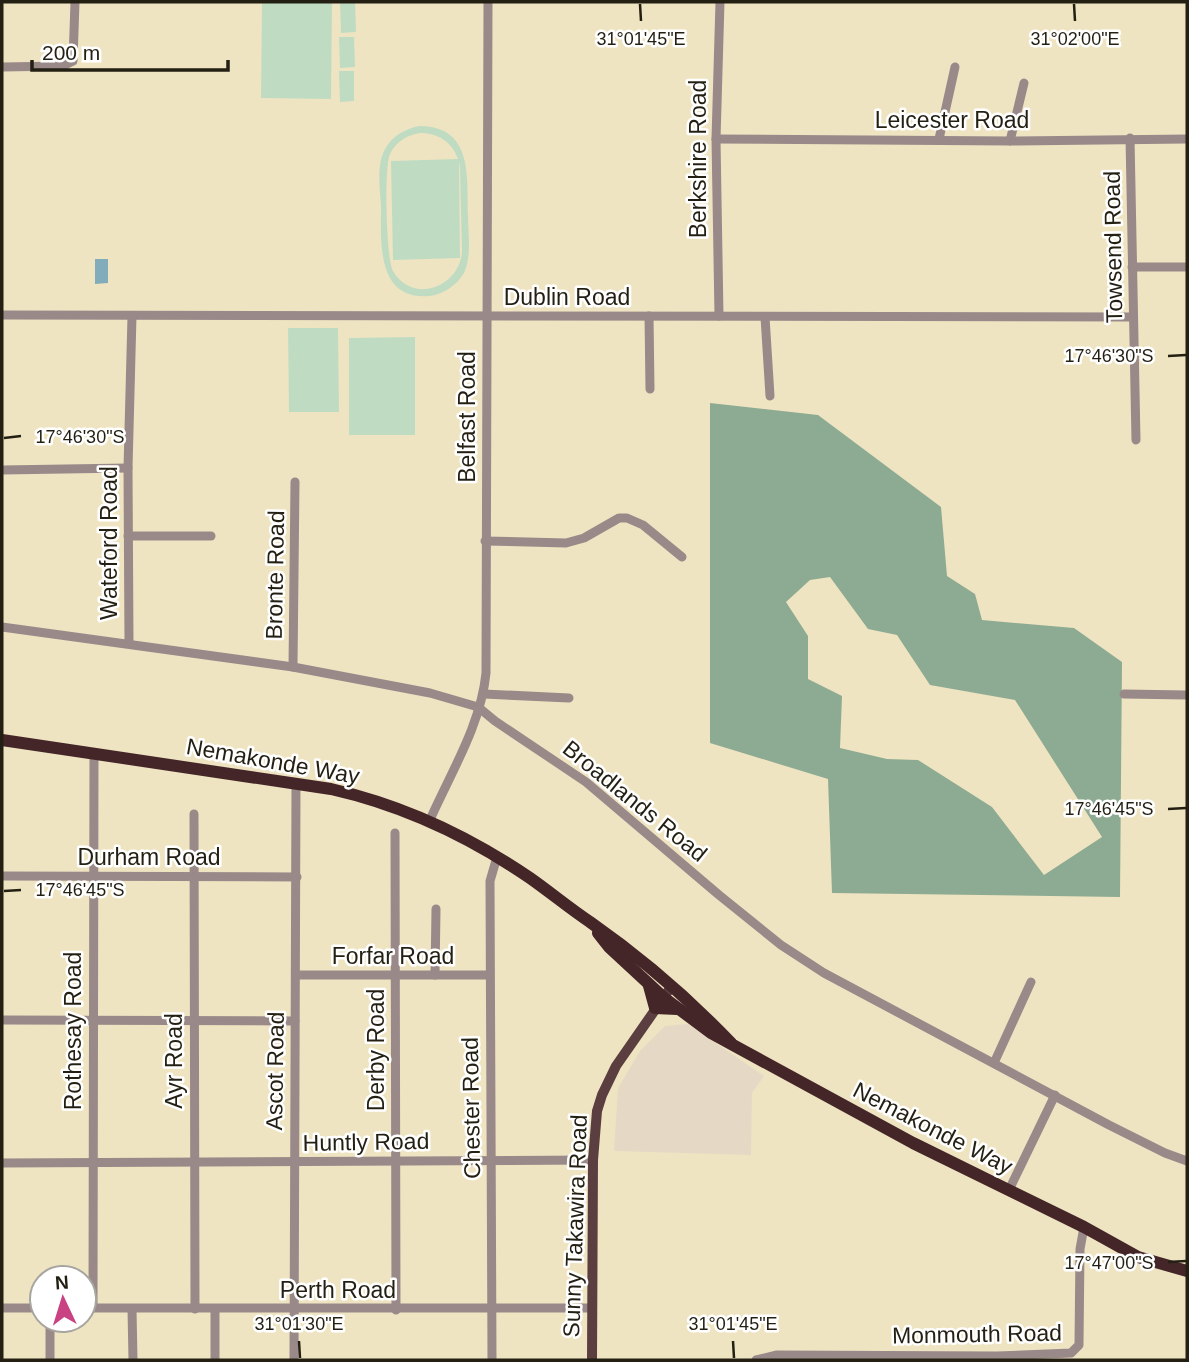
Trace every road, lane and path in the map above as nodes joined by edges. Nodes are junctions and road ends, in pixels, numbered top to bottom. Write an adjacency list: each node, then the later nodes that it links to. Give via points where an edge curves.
1 (75, 2): 5 (street, via 73,61 62,66)
2 (488, 2): 18 (street, Belfast Road)
3 (720, 2): 8 (street, Berkshire Road)
4 (955, 66): 9 (street)
5 (2, 67)
6 (1024, 83): 11 (street)
7 (1130, 138): 10 (street, Leicester Road); 11 (street, Leicester Road); 12 (street, Towsend Road)
8 (716, 139): 9 (street, Leicester Road); 17 (street, Berkshire Road)
9 (939, 139): 11 (street, Leicester Road)
10 (1187, 139)
11 (1010, 141)
12 (1132, 267): 13 (street); 20 (street, Towsend Road)
13 (1187, 267)
14 (2, 315): 15 (street, Dublin Road)
15 (132, 316): 18 (street, Dublin Road); 24 (street, Wateford Road)
16 (649, 316): 17 (street, Dublin Road); 18 (street, Dublin Road); 21 (street)
17 (719, 316): 19 (street, Dublin Road)
18 (486, 317): 29 (street, Belfast Road)
19 (765, 317): 20 (street, Dublin Road); 22 (street)
20 (1133, 317): 23 (street, Towsend Road)
21 (650, 389)
22 (770, 396)
23 (1136, 440)
24 (128, 468): 25 (street); 27 (street, Wateford Road)
25 (2, 470)
26 (295, 482): 33 (street, Bronte Road)
27 (128, 536): 28 (street); 32 (street, Wateford Road)
28 (211, 536)
29 (485, 541): 30 (street, via 566,544 627,518 643,524); 34 (street, Belfast Road)
30 (682, 557)
31 (2, 627): 32 (street, Broadlands Road)
32 (129, 643): 33 (street, Broadlands Road)
33 (293, 667): 38 (street, Broadlands Road)
34 (484, 694): 37 (street); 38 (street, Belfast Road)
35 (1125, 694): 36 (street)
36 (1187, 695)
37 (569, 698)
38 (478, 707): 43 (street, Belfast Road); 63 (street, Broadlands Road, via 586,782 782,945 861,994)
39 (2, 740): 40 (highway, Nemakonde Way)
40 (94, 753): 41 (highway, Nemakonde Way); 47 (street, Rothesay Road)
41 (296, 783): 43 (highway, Nemakonde Way, via 342,791); 49 (street, Ascot Road)
42 (194, 814): 48 (street, Ayr Road)
43 (429, 822): 45 (highway, Nemakonde Way)
44 (395, 833): 53 (street, Derby Road)
45 (497, 857): 51 (highway, Nemakonde Way); 55 (street, Chester Road, via 490,881)
46 (2, 876): 47 (street, Durham Road)
47 (92, 876): 48 (street, Durham Road); 59 (street, Rothesay Road)
48 (194, 876): 49 (street, Durham Road); 60 (street, Ayr Road)
49 (297, 877): 52 (street, Ascot Road)
50 (436, 909): 54 (street)
51 (590, 922): 57 (highway, Nemakonde Way, via 609,947); 57 (highway, Nemakonde Way, via 620,943)
52 (296, 975): 53 (street, Forfar Road); 61 (street, Ascot Road)
53 (395, 975): 54 (street, Forfar Road); 66 (street, Derby Road)
54 (435, 975): 55 (street, Forfar Road)
55 (489, 975): 65 (street, Chester Road)
56 (1031, 982): 63 (street)
57 (663, 998): 62 (highway, Nemakonde Way); 62 (highway, Nemakonde Way); 67 (main road, Sunny Takawira Road, via 609,1078 597,1111)
58 (2, 1020): 59 (street)
59 (92, 1020): 60 (street); 71 (street, Rothesay Road)
60 (193, 1021): 61 (street); 72 (street, Ayr Road)
61 (295, 1021): 69 (street, Ascot Road)
62 (731, 1043): 73 (highway, Nemakonde Way)
63 (994, 1063): 64 (street, Broadlands Road)
64 (1055, 1095): 68 (street, Broadlands Road); 73 (street)
65 (492, 1159): 66 (street, Huntly Road); 67 (street, Huntly Road); 88 (street, Chester Road)
66 (395, 1160): 69 (street, Huntly Road); 87 (street, Derby Road)
67 (593, 1160): 82 (main road, Sunny Takawira Road)
68 (1187, 1161)
69 (293, 1162): 72 (street, Huntly Road); 86 (street, Ascot Road)
70 (2, 1163): 71 (street, Huntly Road)
71 (93, 1163): 72 (street, Huntly Road); 77 (street, Rothesay Road)
72 (194, 1163): 84 (street, Ayr Road)
73 (1009, 1190): 74 (highway, Nemakonde Way)
74 (1084, 1227): 75 (highway, Nemakonde Way); 96 (street, Monmouth Road, via 1079,1345 1071,1353 777,1355)
75 (1118, 1245): 76 (highway, Nemakonde Way); 78 (highway, Nemakonde Way, via 1149,1261)
76 (1187, 1262)
77 (90, 1264)
78 (1187, 1271)
79 (2, 1308): 80 (street)
80 (28, 1308)
81 (98, 1308): 83 (street, Perth Road)
82 (592, 1308): 88 (street, Perth Road); 95 (main road, Sunny Takawira Road)
83 (132, 1309): 84 (street, Perth Road); 91 (street)
84 (195, 1309): 85 (street, Perth Road)
85 (215, 1309): 86 (street, Perth Road); 92 (street)
86 (294, 1309): 87 (street, Perth Road); 93 (street, Ascot Road)
87 (396, 1310): 88 (street, Perth Road)
88 (492, 1310): 94 (street, Chester Road)
89 (50, 1334): 90 (street)
90 (50, 1360)
91 (133, 1360)
92 (215, 1360)
93 (294, 1360)
94 (492, 1360)
95 (592, 1360)
96 (756, 1360)

